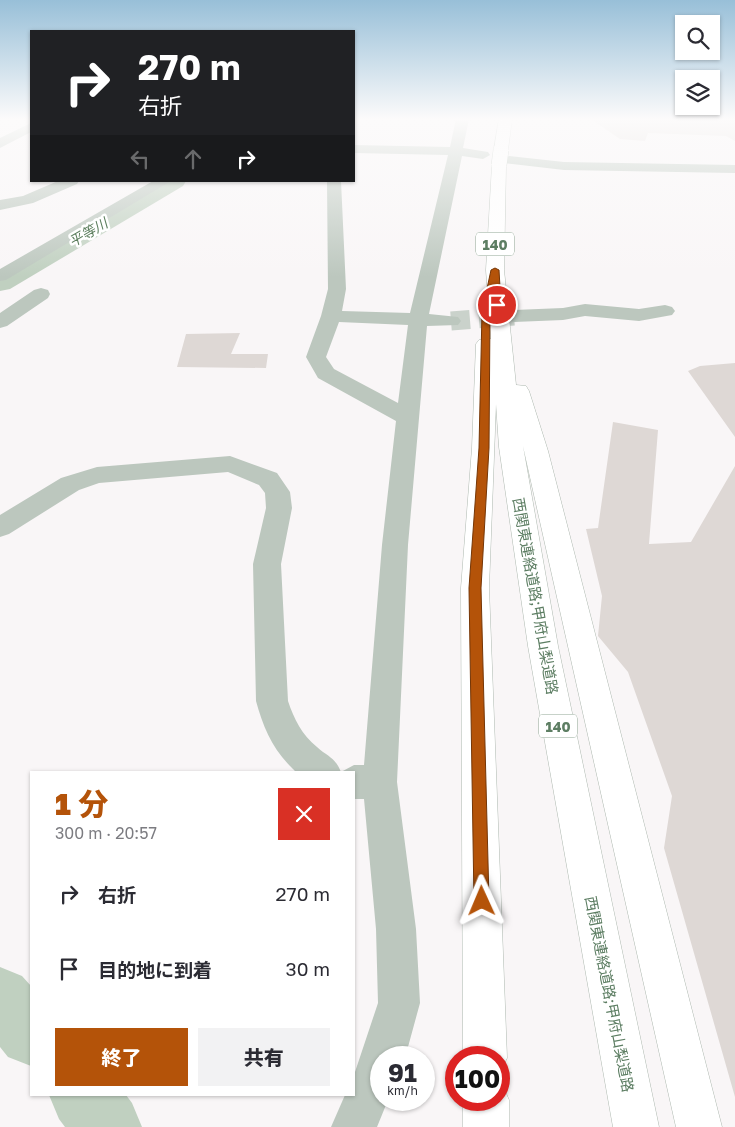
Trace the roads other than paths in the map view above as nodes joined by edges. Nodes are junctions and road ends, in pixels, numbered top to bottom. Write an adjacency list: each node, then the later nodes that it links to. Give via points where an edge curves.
1 (450, 172): 13 (street)
2 (502, 172): 7 (highway, 西関東連絡道路;甲府山梨道路 / 140)
3 (70, 182): 6 (street, via 27,200)
4 (162, 182): 8 (street)
5 (334, 182): 11 (street, via 337,289)
6 (0, 205)
7 (495, 270): 12 (highway, 西関東連絡道路;甲府山梨道路 / 140); 21 (highway, via 486,312 484,448 475,588)
8 (0, 276)
9 (0, 280): 15 (street, via 41,294)
10 (665, 311): 12 (street, via 639,316 585,310)
11 (330, 316): 13 (street); 16 (street, via 316,357 326,373)
12 (506, 319): 26 (highway, 西関東連絡道路;甲府山梨道路 / 140, via 511,447 543,646); 27 (highway)
13 (418, 320): 14 (street); 16 (street)
14 (451, 321)
15 (0, 322)
16 (407, 417): 19 (street)
17 (0, 527): 18 (street, via 70,484 97,475 230,464 268,479 276,492 279,508 267,564 272,701 288,740 304,760)
18 (322, 771)
19 (367, 782): 20 (street, via 396,929 399,1003)
20 (386, 1046)
21 (485, 1046)
22 (370, 1090): 24 (street)
23 (486, 1111): 25 (highway)
24 (354, 1127)
25 (486, 1127)
26 (636, 1127)
27 (699, 1127)

